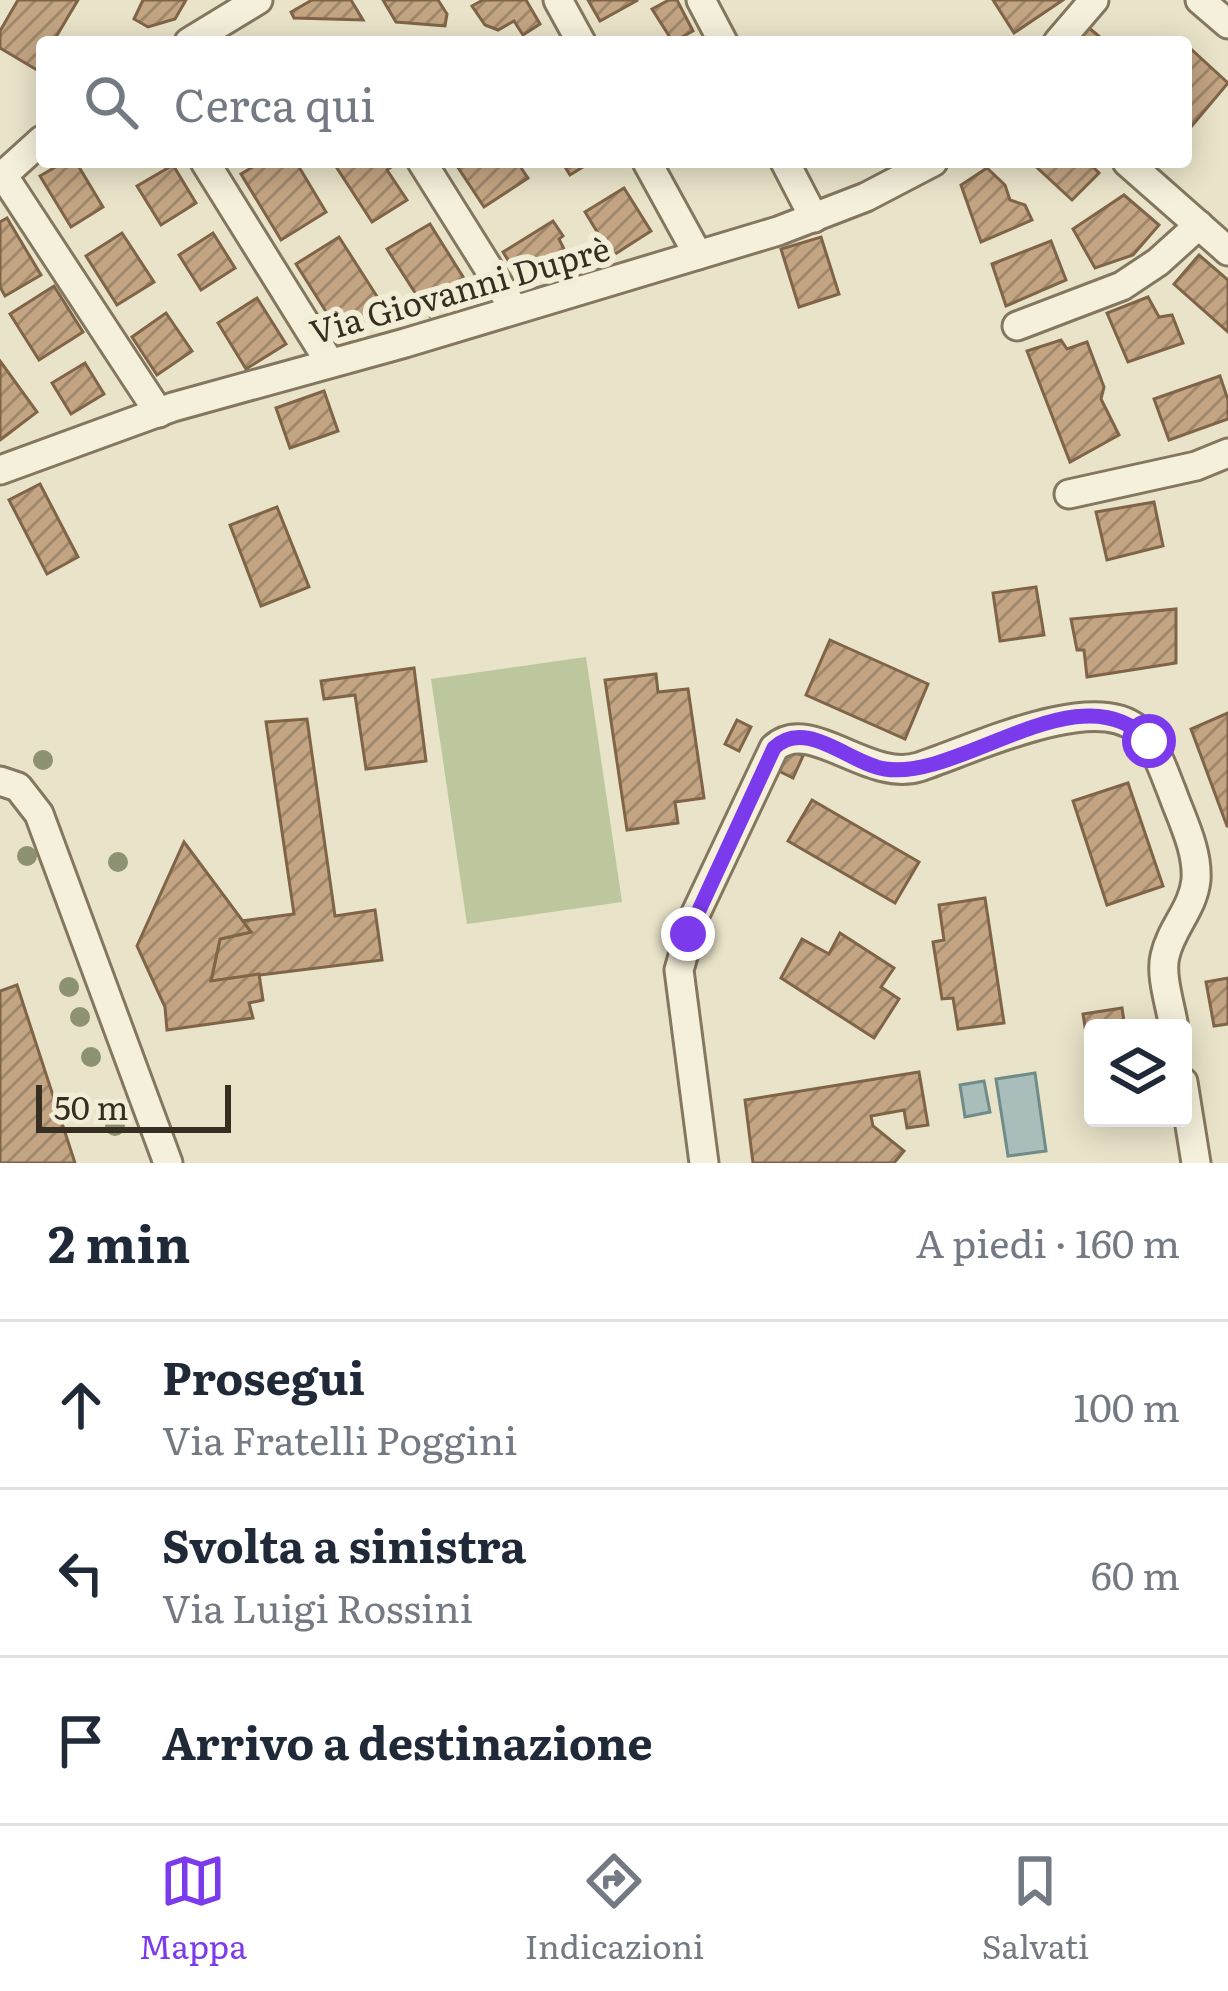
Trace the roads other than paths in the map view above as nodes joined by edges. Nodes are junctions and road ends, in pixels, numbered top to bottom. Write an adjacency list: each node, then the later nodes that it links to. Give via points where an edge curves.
1 (258, 0): 7 (street)
2 (558, 0): 8 (street)
3 (700, 0): 9 (street)
4 (1094, 0): 10 (street)
5 (1200, 0): 6 (street)
6 (1228, 24)
7 (199, 36)
8 (578, 36)
9 (720, 36)
10 (1063, 36)
11 (36, 146): 18 (street)
12 (209, 168): 25 (street)
13 (426, 168): 23 (street)
14 (650, 168): 22 (street)
15 (788, 168): 19 (street)
16 (922, 168): 19 (street, Via Giovanni Duprè)
17 (1134, 168): 20 (street)
18 (2, 177): 26 (street)
19 (814, 218): 22 (street, Via Giovanni Duprè)
20 (1199, 225): 21 (street); 24 (street, via 1122,286)
21 (1228, 251)
22 (698, 255): 23 (street, Via Giovanni Duprè)
23 (514, 309): 25 (street, Via Giovanni Duprè)
24 (1017, 326)
25 (330, 363): 26 (street, Via Giovanni Duprè)
26 (158, 412): 28 (street, Via Giovanni Duprè)
27 (1228, 453): 29 (street)
28 (0, 470)
29 (1069, 494)
30 (9, 784): 33 (street, via 39,814)
31 (1173, 1019): 34 (street, via 1164,962 1192,901 1196,863 1160,762 1135,727 1105,716 1056,722 899,770 796,736 774,748 694,917 679,970)
32 (1190, 1127): 35 (street)
33 (168, 1163)
34 (704, 1163)
35 (1196, 1163)

